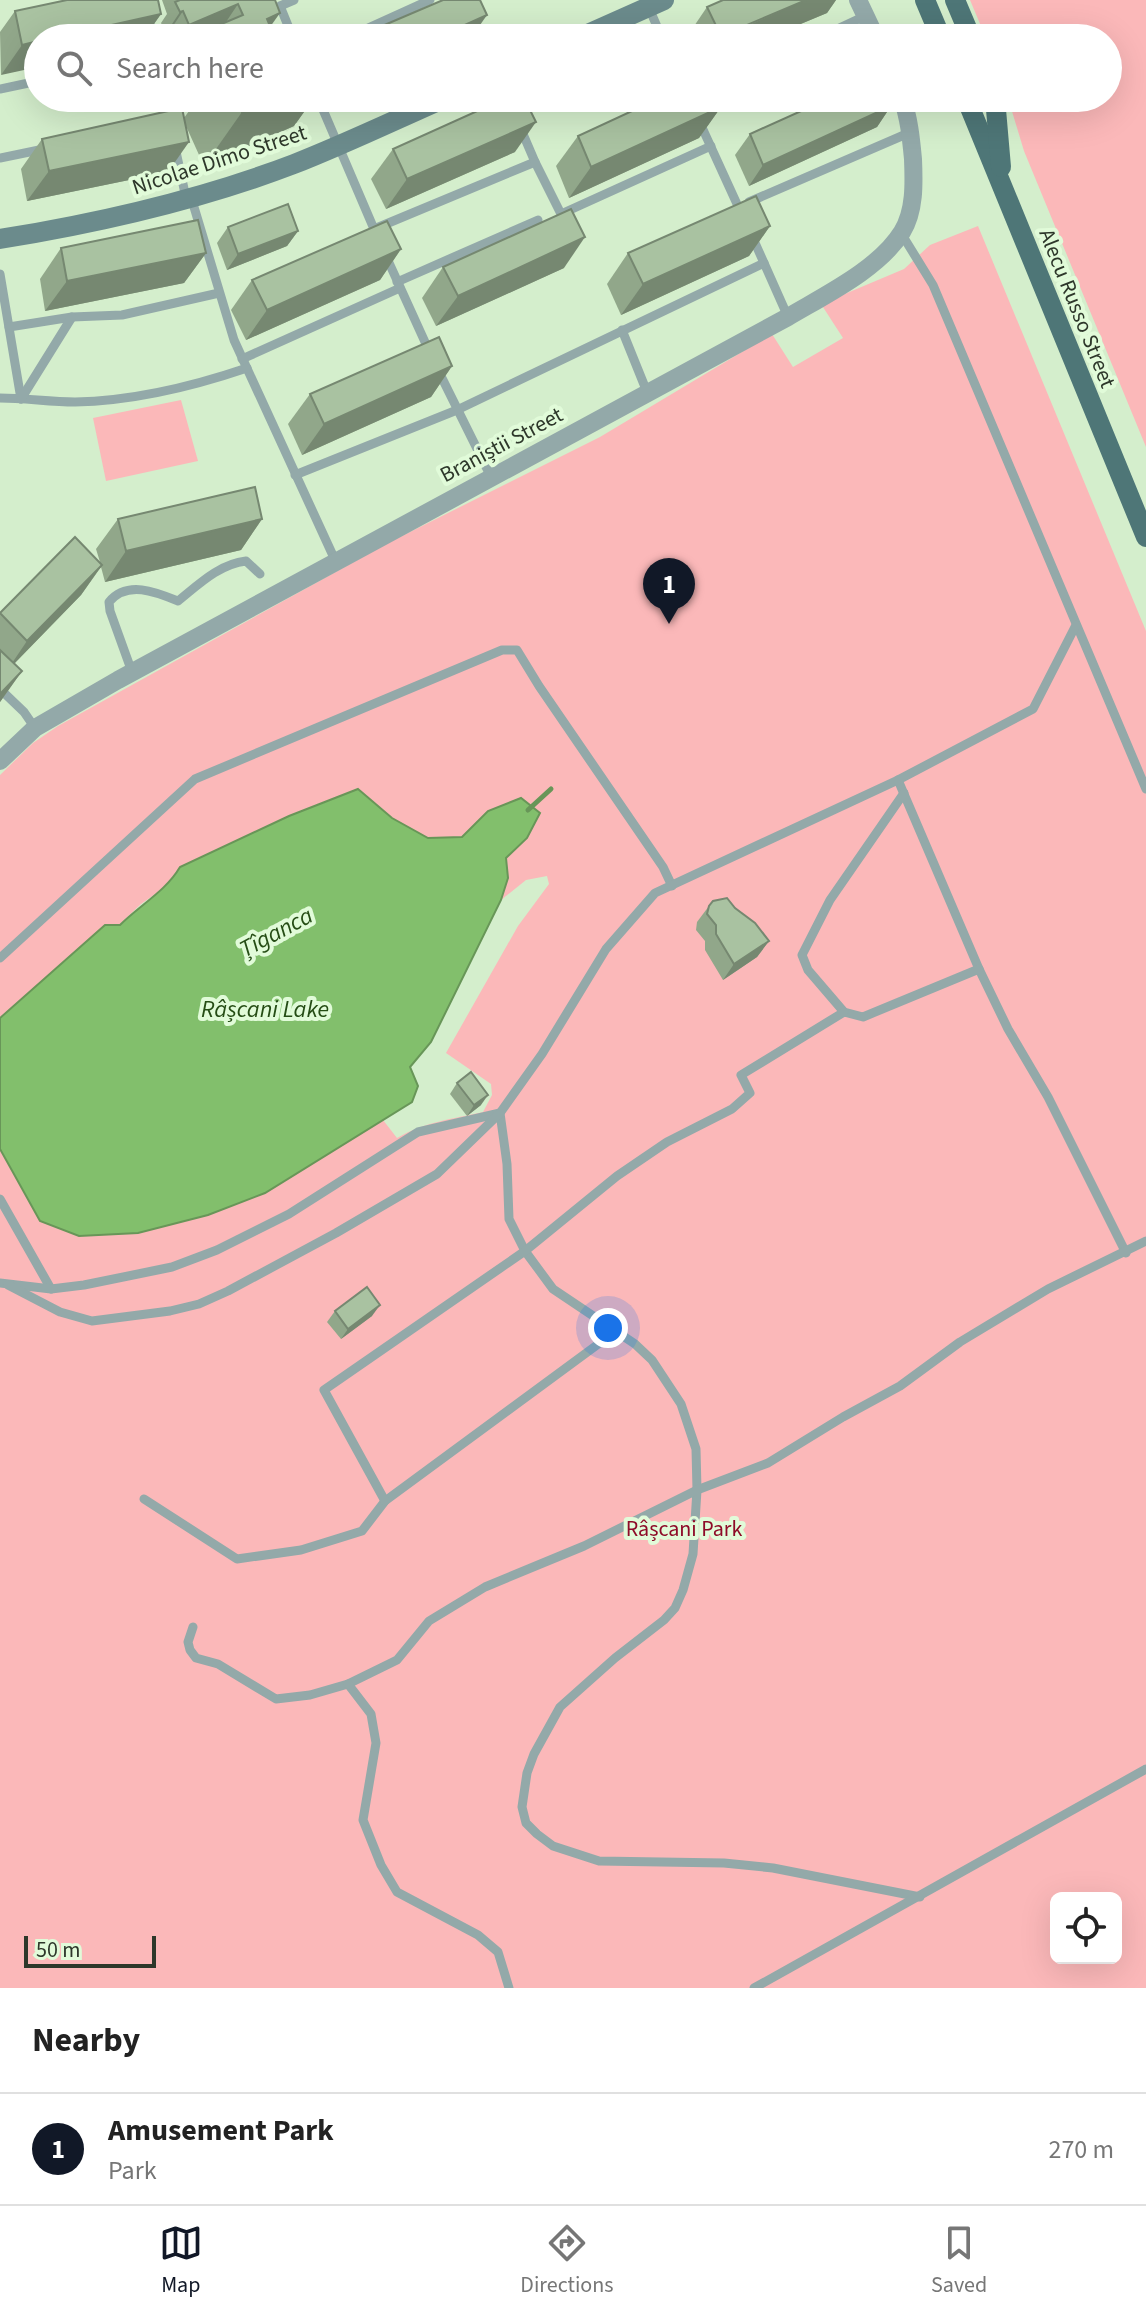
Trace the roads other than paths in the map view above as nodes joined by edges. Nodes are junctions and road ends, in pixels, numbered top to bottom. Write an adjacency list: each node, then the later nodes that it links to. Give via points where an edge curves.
1 (145, 0): 8 (lane)
2 (294, 0): 9 (lane, via 280,6)
3 (430, 0): 10 (lane)
4 (925, 0): 14 (main road)
5 (955, 0): 15 (main road)
6 (652, 2): 11 (main road); 12 (lane)
7 (862, 8): 13 (lane)
8 (150, 24)
9 (287, 24)
10 (377, 24)
11 (607, 24)
12 (658, 24)
13 (839, 24)
14 (935, 24)
15 (965, 24)
16 (24, 84): 17 (lane)
17 (0, 89)
18 (168, 112): 26 (lane)
19 (324, 112): 30 (lane)
20 (414, 112): 30 (main road, Nicolae Dimo Street)
21 (513, 112): 33 (lane)
22 (695, 112): 31 (lane)
23 (906, 112): 28 (street, Braniștii Street)
24 (972, 112): 34 (main road, Alecu Russo Street)
25 (996, 112): 34 (main road)
26 (170, 123): 27 (lane); 35 (lane)
27 (155, 127)
28 (911, 132): 36 (lane); 39 (street, Braniștii Street, via 913,191)
29 (62, 145): 32 (lane)
30 (337, 146): 35 (main road, Nicolae Dimo Street); 38 (lane)
31 (711, 146): 33 (lane, via 561,214); 36 (lane)
32 (0, 158)
33 (535, 162): 38 (lane)
34 (1002, 187): 56 (main road, Alecu Russo Street)
35 (188, 198): 40 (main road, Nicolae Dimo Street); 44 (lane)
36 (738, 206): 41 (lane)
37 (538, 220): 43 (lane)
38 (374, 229): 43 (lane)
39 (901, 233): 46 (street, Braniștii Street, via 849,280); 59 (lane, via 933,285)
40 (0, 239)
41 (764, 263): 46 (lane); 48 (lane)
42 (0, 274): 47 (lane)
43 (398, 285): 49 (lane); 53 (lane)
44 (219, 293): 45 (lane, via 122,315); 49 (lane)
45 (72, 317): 47 (lane); 52 (lane)
46 (788, 317): 50 (street, Braniștii Street)
47 (9, 327): 52 (lane)
48 (622, 330): 50 (lane); 53 (lane)
49 (244, 364): 52 (lane, via 206,382 144,394 77,402); 54 (lane)
50 (647, 392): 55 (street, Braniștii Street)
51 (0, 398): 52 (lane)
52 (21, 399)
53 (457, 410): 54 (lane); 55 (lane)
54 (295, 475): 57 (lane)
55 (491, 477): 57 (street, Braniștii Street)
56 (1146, 537)
57 (335, 560): 60 (street, Braniștii Street)
58 (260, 574): 60 (lane, via 246,561 235,562 178,601 139,589 114,596 110,611)
59 (1076, 625): 64 (lane, via 1033,709); 65 (lane)
60 (132, 672): 62 (street, Braniștii Street)
61 (0, 689): 62 (lane)
62 (35, 728): 63 (street, Braniștii Street)
63 (0, 761)
64 (898, 780): 66 (lane); 67 (lane)
65 (1146, 789)
66 (904, 793): 69 (lane); 70 (lane, via 830,900 802,955 808,970)
67 (672, 886): 68 (lane, via 525,659 517,650 502,650 195,779); 71 (lane, via 655,893 606,949)
68 (0, 958)
69 (979, 969): 70 (lane, via 863,1017); 75 (lane)
70 (844, 1012): 74 (lane, via 741,1075 750,1093 732,1109 639,1161)
71 (500, 1113): 74 (lane, via 509,1219); 76 (lane, via 437,1174 199,1304 92,1321 60,1312); 77 (lane, via 418,1132 289,1214 184,1263)
72 (0, 1199): 77 (lane)
73 (1146, 1241): 75 (lane)
74 (525, 1251): 78 (lane, via 553,1289); 81 (lane, via 324,1390)
75 (1126, 1253): 79 (lane, via 1048,1289 900,1386 768,1463)
76 (1, 1281): 77 (lane)
77 (51, 1289)
78 (616, 1331): 79 (lane, via 652,1360 681,1404 696,1449); 81 (lane)
79 (697, 1490): 83 (lane, via 485,1587 429,1621 397,1660); 85 (lane, via 693,1554 675,1608 560,1707 527,1773 522,1807 526,1823 553,1846 599,1861 773,1868)
80 (144, 1499): 81 (lane, via 237,1559 301,1550 362,1531)
81 (385, 1501)
82 (193, 1627): 83 (lane, via 188,1642 196,1658 218,1664 276,1699)
83 (348, 1684): 86 (lane, via 371,1714 376,1743 363,1820 381,1865 397,1892 478,1935 498,1952)
84 (1146, 1769): 85 (lane)
85 (920, 1897): 87 (lane)
86 (509, 1988)
87 (754, 1988)

